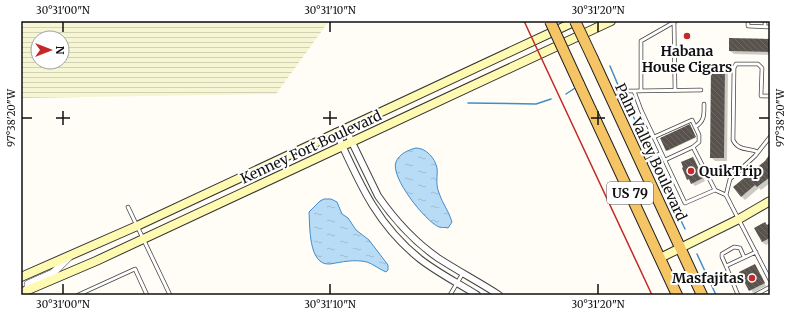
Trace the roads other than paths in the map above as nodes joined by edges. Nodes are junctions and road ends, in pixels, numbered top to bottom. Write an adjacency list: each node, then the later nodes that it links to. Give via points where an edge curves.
1 (550, 21): 39 (highway, US 79, bridge)
2 (575, 21): 14 (highway, Palm Valley Boulevard / US 79, bridge); 17 (main road, Kenney Fort Boulevard)
3 (611, 21): 21 (main road, Kenney Fort Boulevard)
4 (748, 21): 7 (lane, via 748,26)
5 (765, 21): 7 (lane)
6 (675, 22): 9 (lane); 12 (lane, via 641,41)
7 (765, 27): 8 (lane)
8 (770, 27)
9 (675, 90): 10 (lane); 12 (lane)
10 (701, 90)
11 (634, 91): 12 (lane); 14 (lane, via 625,92); 19 (lane, via 640,110)
12 (642, 91)
13 (770, 96): 24 (lane, via 761,96 762,68 758,64 736,64 733,140 736,146)
14 (612, 100): 27 (highway, Palm Valley Boulevard / US 79)
15 (704, 104): 16 (lane, via 704,118)
16 (695, 127): 19 (lane, via 692,120); 23 (lane, via 699,142)
17 (345, 128): 18 (main road, Kenney Fort Boulevard); 21 (street)
18 (336, 132): 22 (street); 33 (main road, Kenney Fort Boulevard)
19 (654, 137): 25 (lane)
20 (770, 137): 24 (lane)
21 (352, 142): 22 (main road, Kenney Fort Boulevard); 41 (street, via 384,206 420,243)
22 (343, 146): 34 (main road, Kenney Fort Boulevard); 44 (street, via 363,191 385,224 420,259)
23 (693, 147): 26 (lane); 28 (lane)
24 (758, 152): 29 (lane, via 730,179)
25 (661, 153): 26 (lane); 27 (lane)
26 (665, 160): 28 (lane, via 685,203)
27 (641, 164): 35 (highway, Palm Valley Boulevard / US 79)
28 (714, 190): 29 (lane)
29 (726, 195): 32 (lane)
30 (770, 201): 32 (main road)
31 (128, 207): 33 (lane)
32 (739, 218): 35 (main road); 36 (lane)
33 (137, 226): 34 (lane); 37 (main road, Kenney Fort Boulevard)
34 (143, 239): 46 (main road, Kenney Fort Boulevard); 49 (lane)
35 (680, 248): 39 (main road); 54 (highway, Palm Valley Boulevard / US 79)
36 (756, 252): 38 (lane); 43 (lane)
37 (71, 255): 42 (main road, Kenney Fort Boulevard); 46 (street, via 52,272 28,284)
38 (744, 257): 40 (lane); 40 (lane, via 740,248 734,247 722,254)
39 (660, 258): 53 (highway, US 79)
40 (726, 266): 55 (lane)
41 (462, 273): 44 (lane); 52 (street)
42 (21, 277)
43 (770, 279)
44 (457, 282): 50 (lane); 51 (street)
45 (770, 287): 56 (lane)
46 (27, 292)
47 (78, 295): 48 (lane, via 134,269)
48 (147, 295)
49 (170, 295)
50 (450, 295)
51 (477, 295)
52 (499, 295)
53 (677, 295)
54 (702, 295)
55 (738, 295)
56 (755, 295)

